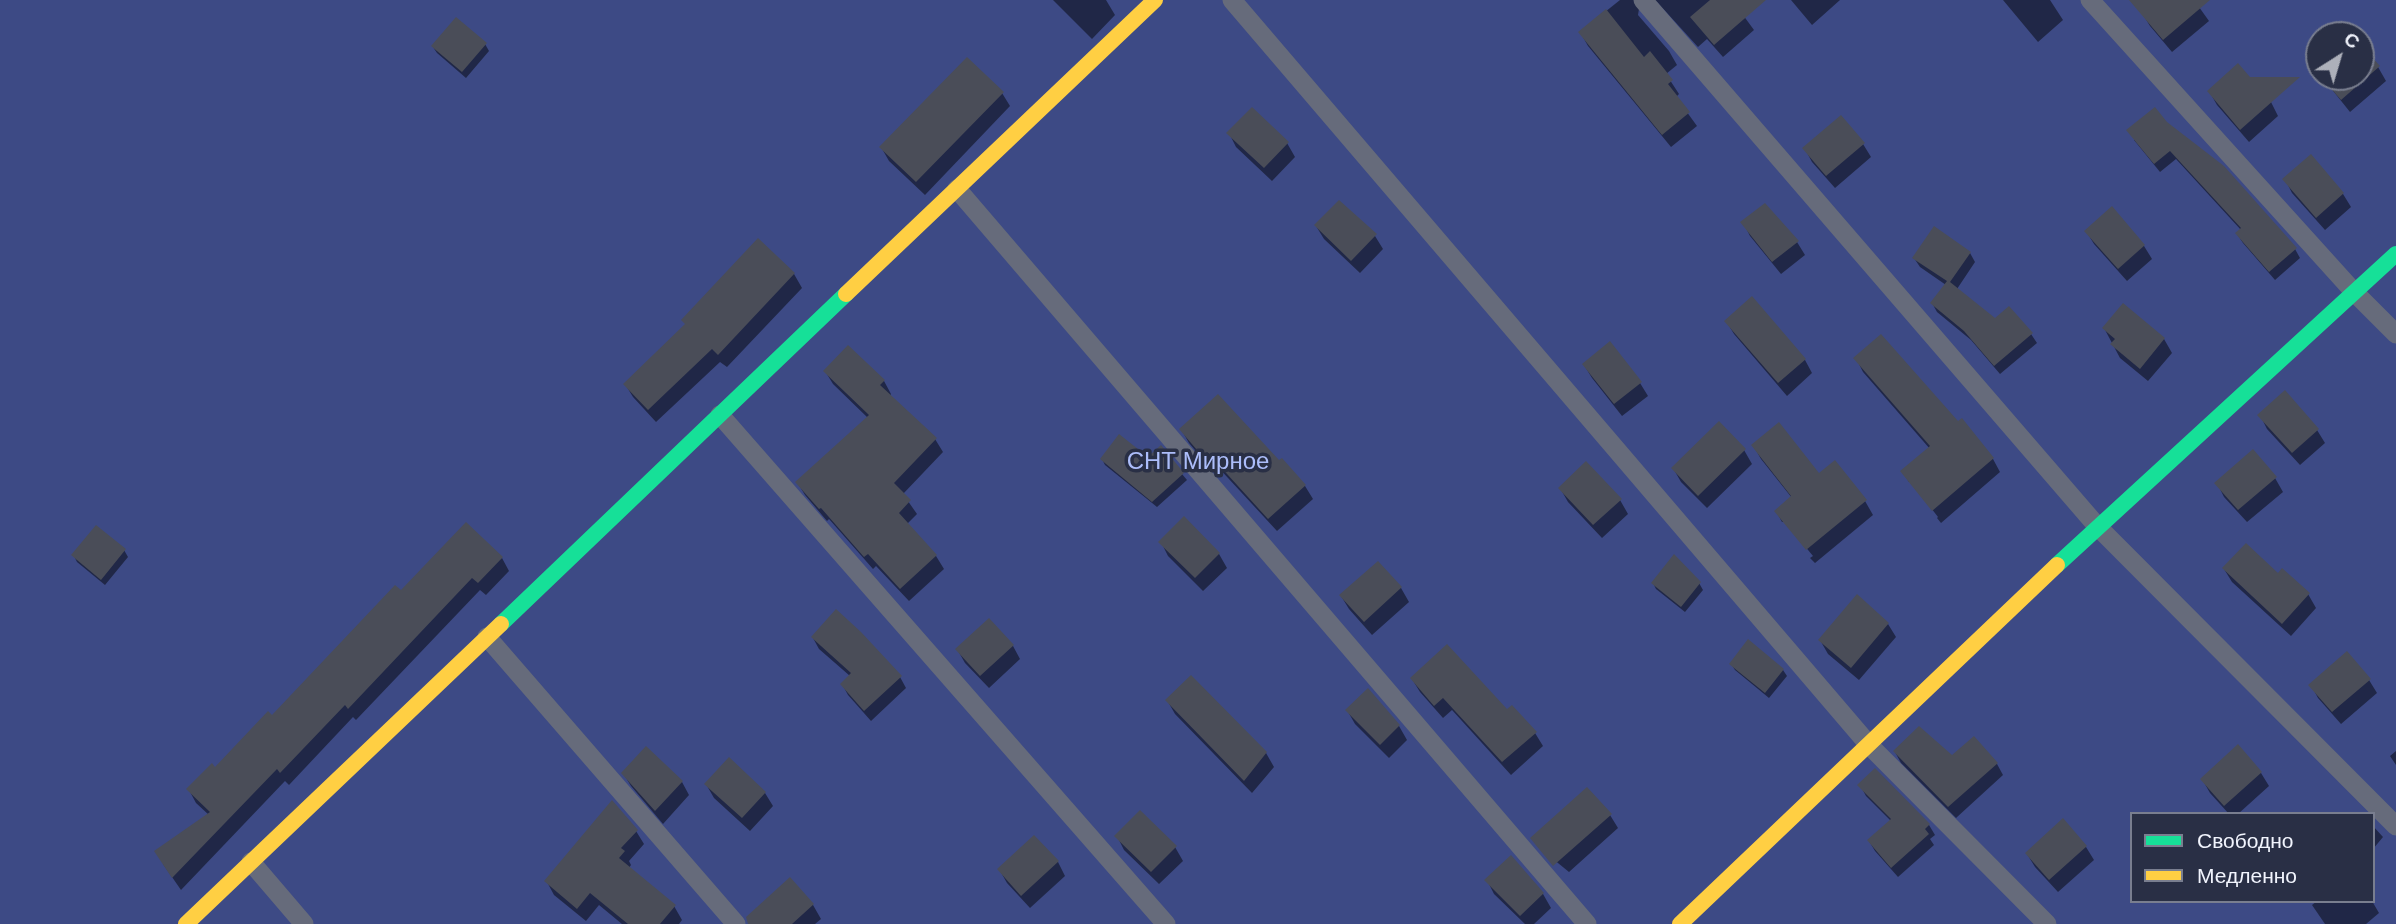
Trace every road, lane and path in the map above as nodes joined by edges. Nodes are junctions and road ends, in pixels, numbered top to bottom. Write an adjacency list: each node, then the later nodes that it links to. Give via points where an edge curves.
1 (1155, 0): 5 (street)
2 (1232, 0): 12 (lane)
3 (1643, 0): 10 (lane)
4 (2090, 0): 7 (lane)
5 (957, 189): 9 (street); 19 (lane)
6 (2396, 254): 7 (street)
7 (2354, 292): 8 (lane); 10 (street)
8 (2396, 334)
9 (720, 415): 11 (street); 18 (lane)
10 (2097, 526): 12 (street); 13 (lane)
11 (487, 636): 14 (street); 17 (lane)
12 (1869, 745): 20 (street); 21 (lane)
13 (2396, 826)
14 (251, 862): 15 (street); 16 (lane)
15 (186, 924)
16 (304, 924)
17 (736, 924)
18 (1166, 924)
19 (1587, 924)
20 (1681, 924)
21 (2047, 924)

